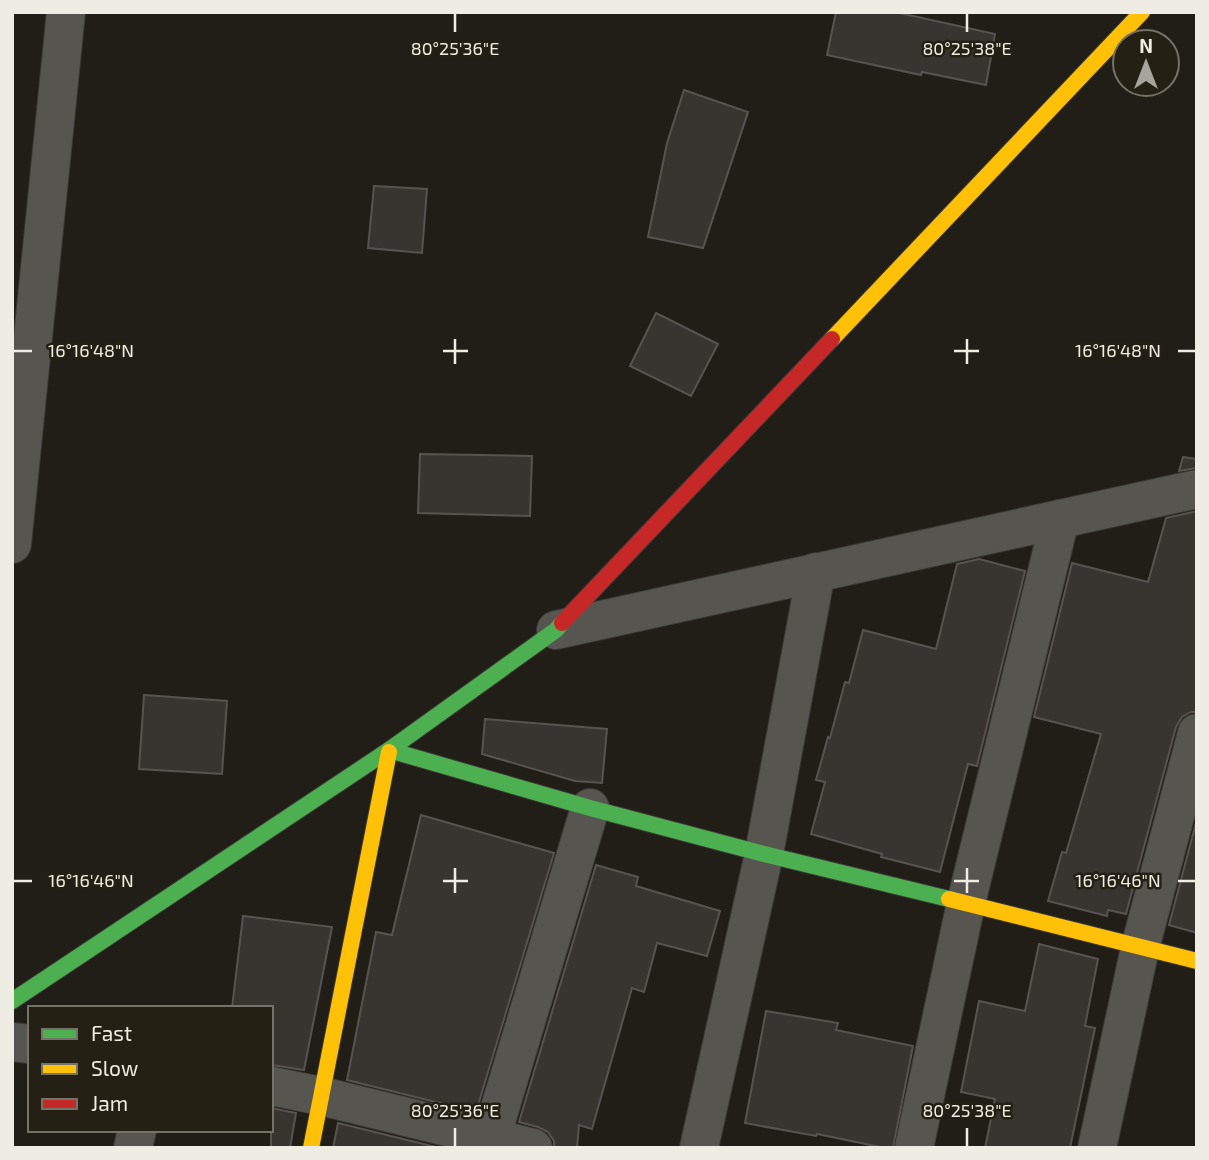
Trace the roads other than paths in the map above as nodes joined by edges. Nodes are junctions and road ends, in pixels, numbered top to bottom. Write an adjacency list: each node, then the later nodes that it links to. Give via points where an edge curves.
1 (66, 12): 5 (street)
2 (1142, 12): 7 (main road)
3 (1197, 489): 4 (street)
4 (1060, 519): 6 (street); 12 (street)
5 (12, 544)
6 (816, 572): 7 (street); 11 (street)
7 (556, 631): 9 (main road)
8 (1197, 733): 13 (street)
9 (389, 750): 10 (main road); 15 (main road); 17 (main road)
10 (590, 808): 11 (main road); 18 (street)
11 (764, 854): 12 (main road); 21 (street)
12 (966, 903): 13 (main road); 22 (street)
13 (1140, 948): 14 (main road); 23 (street)
14 (1197, 961)
15 (12, 1001)
16 (273, 1086): 17 (street)
17 (321, 1096): 18 (street); 19 (main road)
18 (489, 1143): 20 (street)
19 (311, 1148)
20 (533, 1148)
21 (699, 1148)
22 (914, 1148)
23 (1097, 1148)

